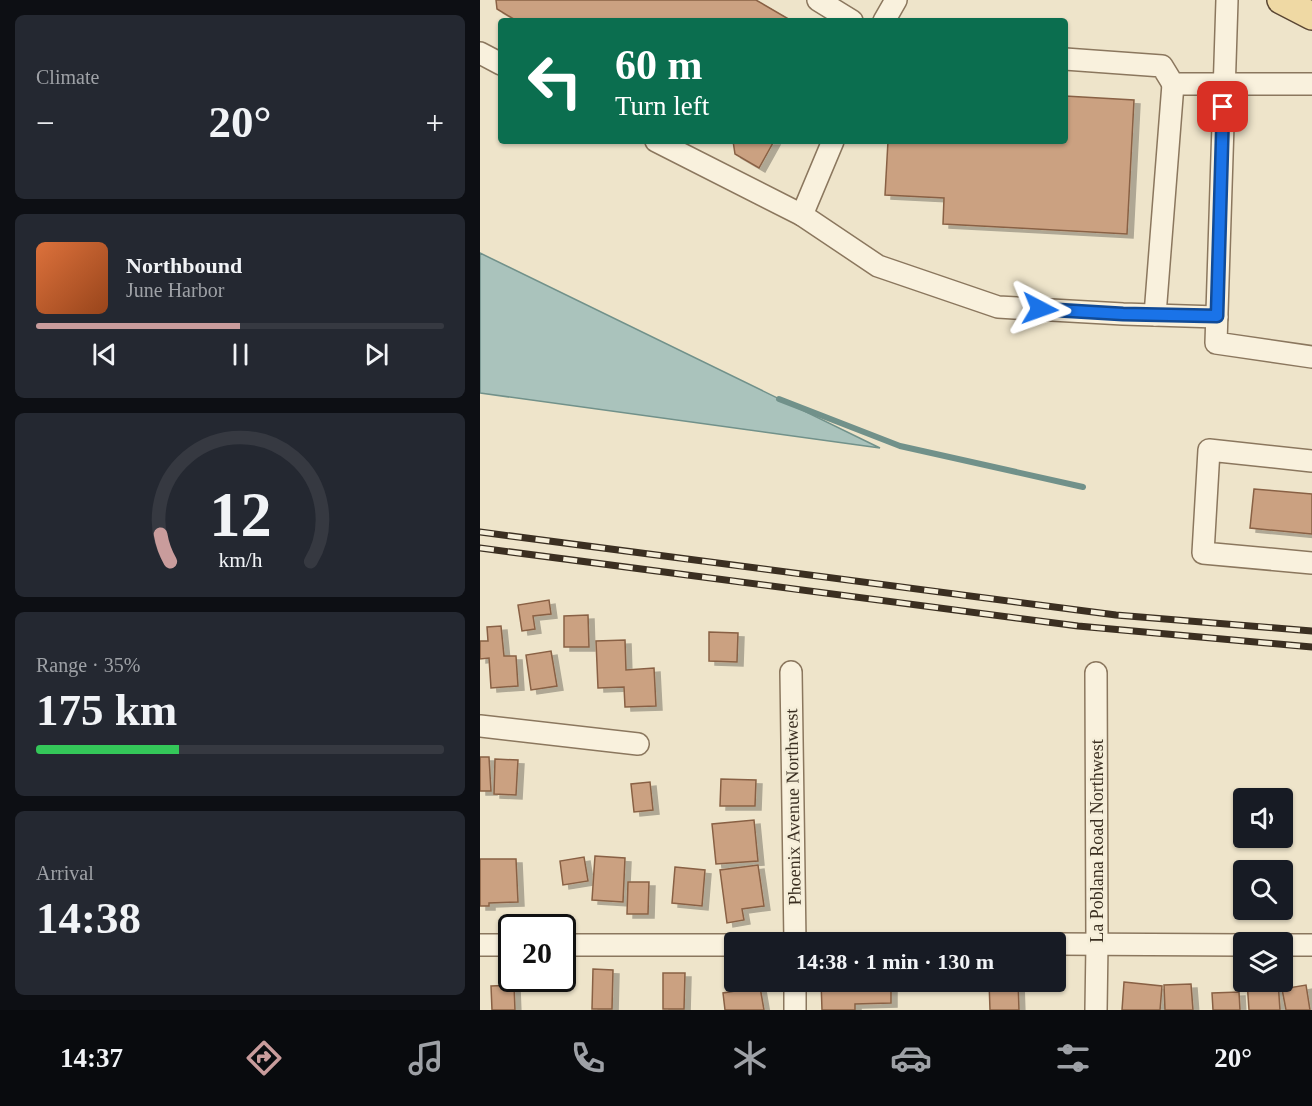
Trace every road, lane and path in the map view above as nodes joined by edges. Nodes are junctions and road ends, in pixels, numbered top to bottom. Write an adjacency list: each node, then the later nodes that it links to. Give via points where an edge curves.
1 (818, 0): 6 (street)
2 (896, 0): 7 (street)
3 (1227, 0): 12 (street)
4 (1281, 0): 5 (main road)
5 (1312, 15)
6 (847, 18)
7 (886, 18)
8 (480, 53): 10 (street)
9 (1068, 59): 11 (street, via 1162,66)
10 (498, 62)
11 (1173, 84): 12 (street); 17 (street)
12 (1224, 84): 13 (street); 18 (street)
13 (1312, 84)
14 (662, 144): 16 (street)
15 (832, 144): 16 (street)
16 (802, 214): 17 (street, via 878,266 998,307)
17 (1155, 315): 18 (street)
18 (1217, 316): 19 (street, via 1216,343)
19 (1312, 357)
20 (1312, 461): 21 (street, via 1209,450 1203,553)
21 (1312, 563)
22 (791, 672): 26 (street, Phoenix Avenue Northwest)
23 (1096, 673): 28 (street, La Poblana Road Northwest)
24 (480, 726): 25 (street)
25 (638, 744)
26 (795, 932)
27 (1066, 944): 28 (street)
28 (1097, 944): 33 (street); 38 (street, La Poblana Road Northwest)
29 (480, 945): 30 (street)
30 (498, 945)
31 (576, 945): 32 (street)
32 (724, 945)
33 (1233, 945)
34 (1293, 945): 35 (street)
35 (1312, 945)
36 (795, 992): 37 (street)
37 (795, 1010)
38 (1096, 1010)

